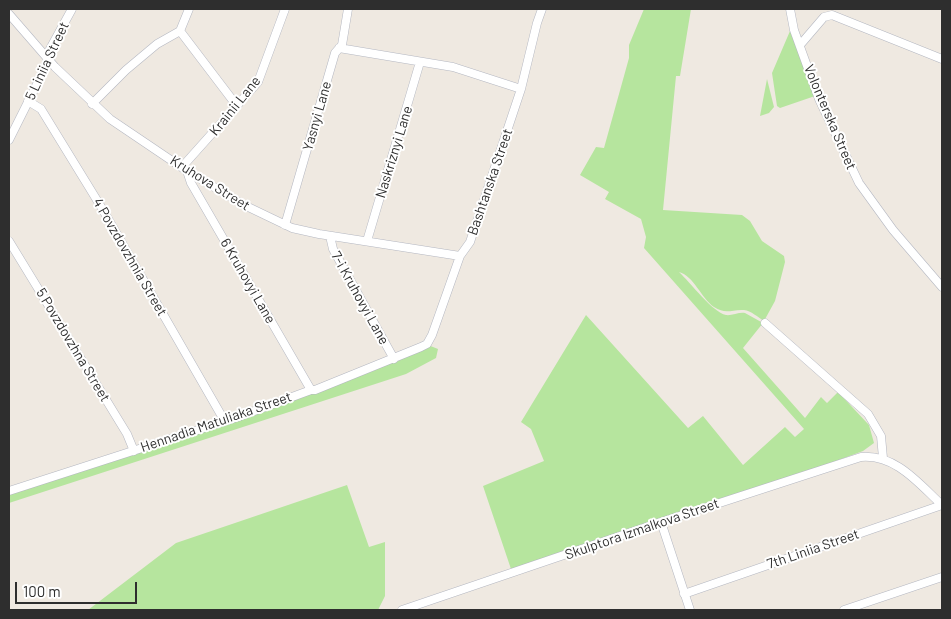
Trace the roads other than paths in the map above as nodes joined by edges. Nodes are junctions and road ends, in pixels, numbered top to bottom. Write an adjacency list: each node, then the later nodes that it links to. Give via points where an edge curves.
1 (72, 9): 11 (street, 5 Liniia Street)
2 (190, 9): 8 (street)
3 (285, 9): 17 (street, Krainii Lane, via 258,82)
4 (348, 9): 10 (street, Yasnyi Lane)
5 (542, 9): 14 (street, Bashtanska Street)
6 (790, 9): 9 (street, Volonterska Street)
7 (9, 14): 11 (street, Kruhova Street)
8 (180, 31): 16 (street, via 157,44); 17 (street)
9 (800, 45): 12 (street, via 824,17 832,15); 25 (street, Volonterska Street, via 829,123 859,183 893,230)
10 (339, 48): 13 (street); 20 (street, Yasnyi Lane)
11 (48, 58): 15 (street, 5 Liniia Street); 16 (street, Kruhova Street)
12 (942, 59)
13 (420, 62): 14 (street, via 453,67); 23 (street, Naskriznyi Lane)
14 (522, 89): 24 (street, Bashtanska Street, via 470,242)
15 (28, 101): 18 (street, 5 Liniia Street); 30 (street, 4 Povzdovzhnia Street, via 41,110 103,210)
16 (92, 104): 19 (street, Kruhova Street)
17 (237, 106): 19 (street, Krainii Lane)
18 (9, 140)
19 (185, 169): 20 (street, Kruhova Street, via 244,205); 29 (street, 6 Kruhovyi Lane)
20 (286, 225): 21 (street, Kruhova Street)
21 (330, 236): 23 (street, Kruhova Street); 28 (street, 7-i Kruhovyi Lane, via 333,249)
22 (9, 241): 31 (street, 5 Povzdovzhna Street, via 127,434)
23 (367, 241): 24 (street, Kruhova Street)
24 (460, 256): 27 (street, Bashtanska Street, via 432,335)
25 (942, 287)
26 (765, 324): 32 (street, via 868,414 881,436)
27 (421, 347): 28 (street, Hennadia Matuliaka Street)
28 (394, 360): 29 (street, Hennadia Matuliaka Street)
29 (311, 390): 30 (street, Hennadia Matuliaka Street)
30 (224, 420): 31 (street, Hennadia Matuliaka Street)
31 (134, 451): 33 (street, Hennadia Matuliaka Street)
32 (884, 458): 34 (street); 35 (street, Skulptora Izmalkova Street, via 862,457)
33 (9, 491)
34 (942, 505): 37 (street, 7th Liniia Street)
35 (661, 522): 37 (street); 38 (street, Skulptora Izmalkova Street)
36 (942, 576): 40 (street)
37 (684, 594): 39 (street)
38 (402, 610)
39 (690, 610)
40 (844, 610)

